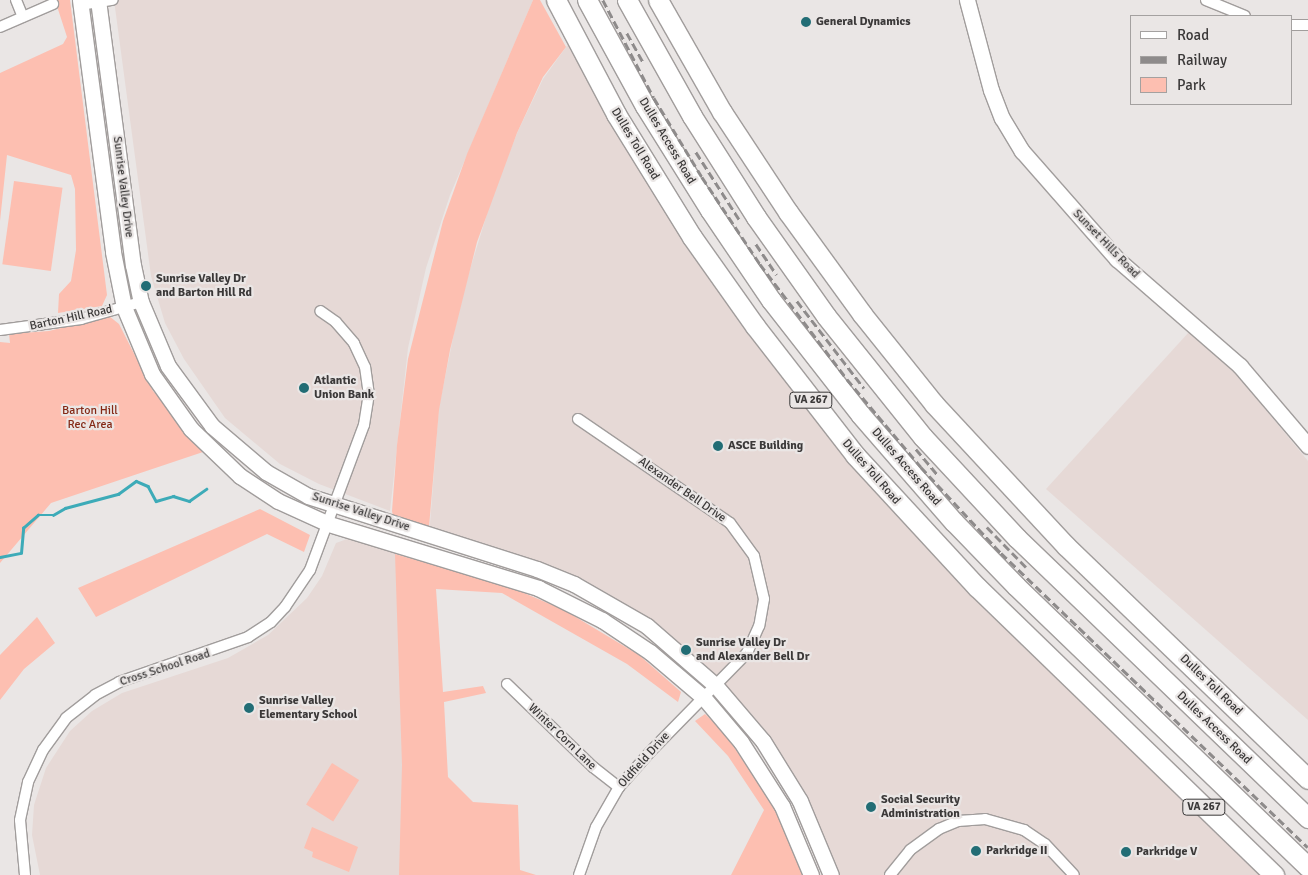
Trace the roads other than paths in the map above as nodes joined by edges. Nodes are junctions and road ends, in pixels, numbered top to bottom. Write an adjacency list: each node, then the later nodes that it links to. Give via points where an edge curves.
1 (16, 0): 12 (street)
2 (556, 0): 28 (highway, Dulles Toll Road / VA 267, via 616,114 687,230 824,417 938,547)
3 (627, 0): 32 (highway, Dulles Access Road, via 697,125 761,224 826,316 924,437 1018,538)
4 (658, 0): 24 (highway, Dulles Toll Road, via 751,158 886,345 1017,496)
5 (967, 0): 21 (main road, Sunset Hills Road, via 991,90 1002,118 1022,151 1117,259 1240,366)
6 (1206, 0): 11 (street)
7 (103, 1): 8 (street); 16 (main road, Sunrise Valley Drive, via 133,265)
8 (80, 3): 17 (main road, Sunrise Valley Drive, via 113,252)
9 (53, 4): 12 (street)
10 (590, 5): 33 (highway, Dulles Access Road, via 645,106 710,210 772,300 860,414 954,522 1016,586)
11 (1243, 15)
12 (23, 17): 15 (street)
13 (1293, 25): 14 (street)
14 (1308, 25)
15 (0, 27)
16 (142, 302): 17 (street, Barton Hill Road); 22 (main road, Sunrise Valley Drive, via 168,366 212,426 278,479 308,496)
17 (124, 306): 19 (street, Barton Hill Road, via 35,328); 23 (main road, Sunrise Valley Drive, via 152,374 206,445 260,490)
18 (320, 311): 22 (street, Cross School Road, via 336,322 354,343 368,381 364,425)
19 (0, 330)
20 (578, 419): 26 (street, Alexander Bell Drive, via 730,523 754,556 763,585 759,626 747,653)
21 (1308, 446)
22 (336, 505): 23 (street, Cross School Road); 26 (main road, Sunrise Valley Drive, via 509,559 574,584 647,626)
23 (329, 524): 27 (main road, Sunrise Valley Drive, via 517,581 580,608 650,652); 35 (street, Cross School Road, via 298,591 262,629 227,647 107,688 82,704 60,726 34,766 23,800 20,842)
24 (1173, 649): 29 (highway); 30 (highway, Dulles Toll Road)
25 (507, 684): 31 (street, Winter Corn Lane, via 593,767)
26 (716, 686): 27 (street, Oldfield Drive); 38 (main road, Sunrise Valley Drive, via 763,741 788,778)
27 (704, 698): 31 (street, Oldfield Drive); 37 (main road, Sunrise Valley Drive, via 741,742 768,782 791,825)
28 (1133, 739): 40 (highway); 41 (highway, Dulles Toll Road / VA 267)
29 (1308, 765)
30 (1308, 779)
31 (619, 787): 36 (street, Oldfield Drive, via 596,827)
32 (1308, 818)
33 (1308, 867)
34 (894, 874): 39 (street, via 910,850 939,829 958,821 985,820 1024,830 1045,844)
35 (25, 875)
36 (579, 875)
37 (811, 875)
38 (831, 875)
39 (1074, 875)
40 (1259, 875)
41 (1274, 875)

